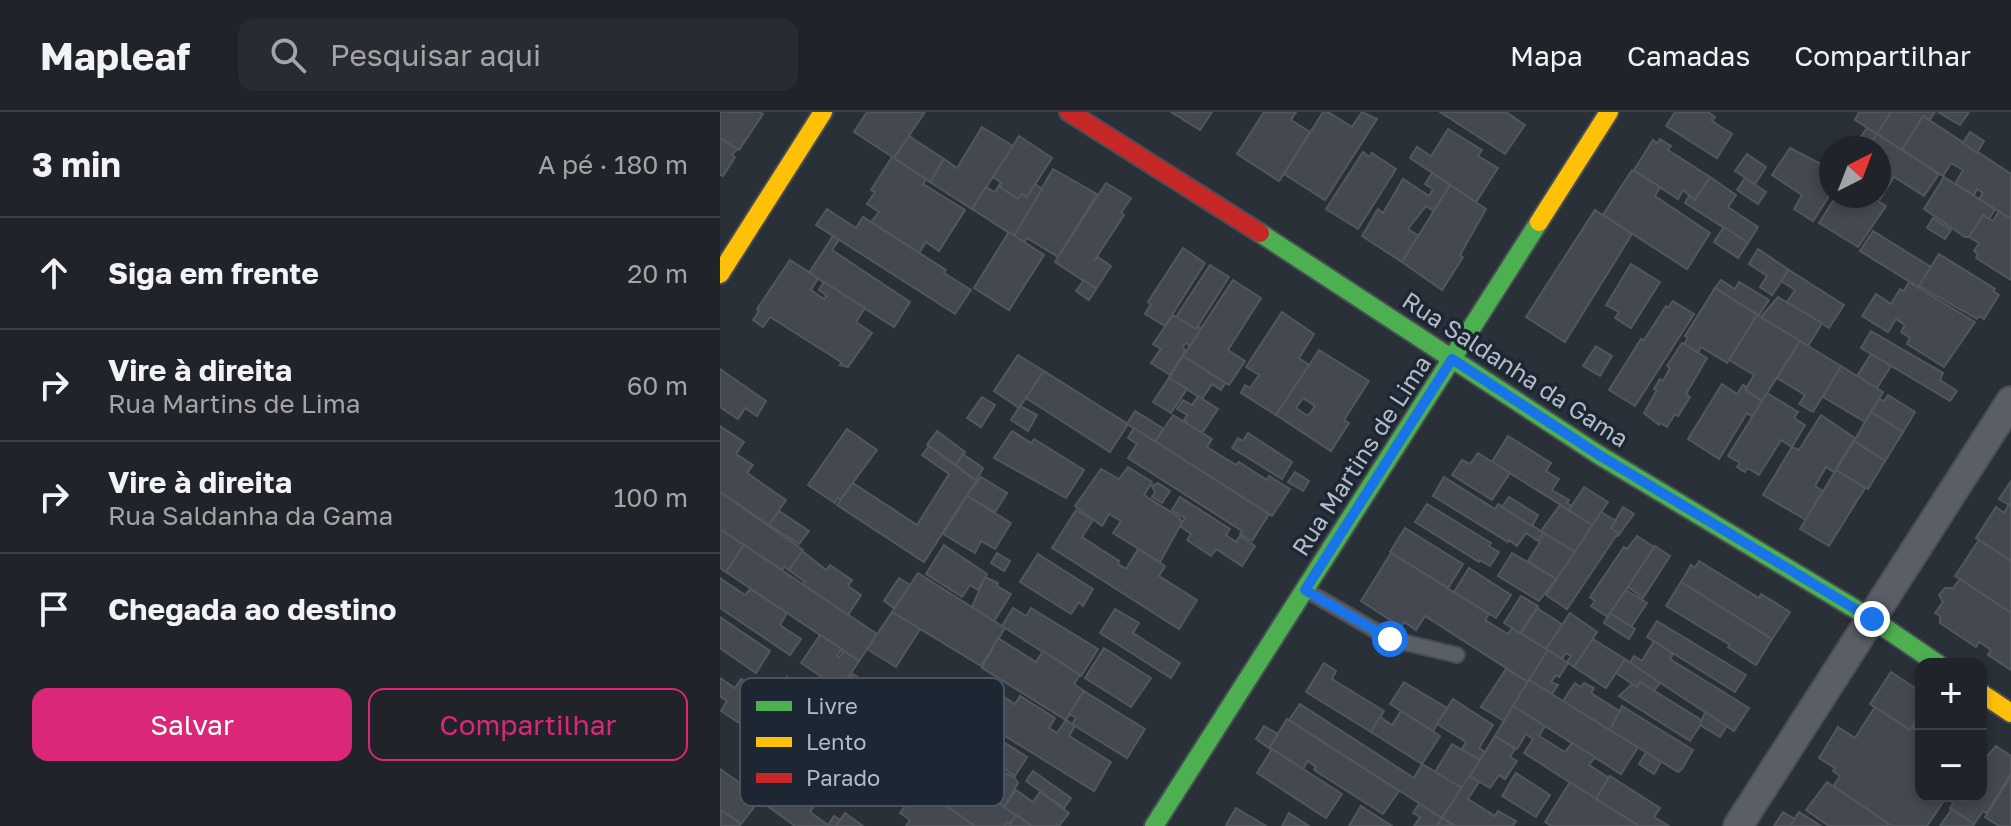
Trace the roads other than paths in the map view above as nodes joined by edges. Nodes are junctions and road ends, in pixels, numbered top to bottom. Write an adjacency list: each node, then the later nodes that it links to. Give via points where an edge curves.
1 (823, 112): 4 (street)
2 (1069, 112): 5 (street, Rua Saldanha da Gama)
3 (1609, 112): 5 (street, Rua Martins de Lima)
4 (720, 274)
5 (1452, 359): 7 (street, Rua Martins de Lima); 8 (street, Rua Saldanha da Gama, via 1599,455)
6 (2011, 401): 8 (street)
7 (1305, 590): 9 (lane, via 1390,639); 13 (street, Rua Martins de Lima)
8 (1872, 619): 10 (street, Rua Saldanha da Gama); 14 (street)
9 (1457, 655)
10 (1929, 658)
11 (1987, 697): 12 (street)
12 (2011, 713)
13 (1154, 826)
14 (1738, 826)

